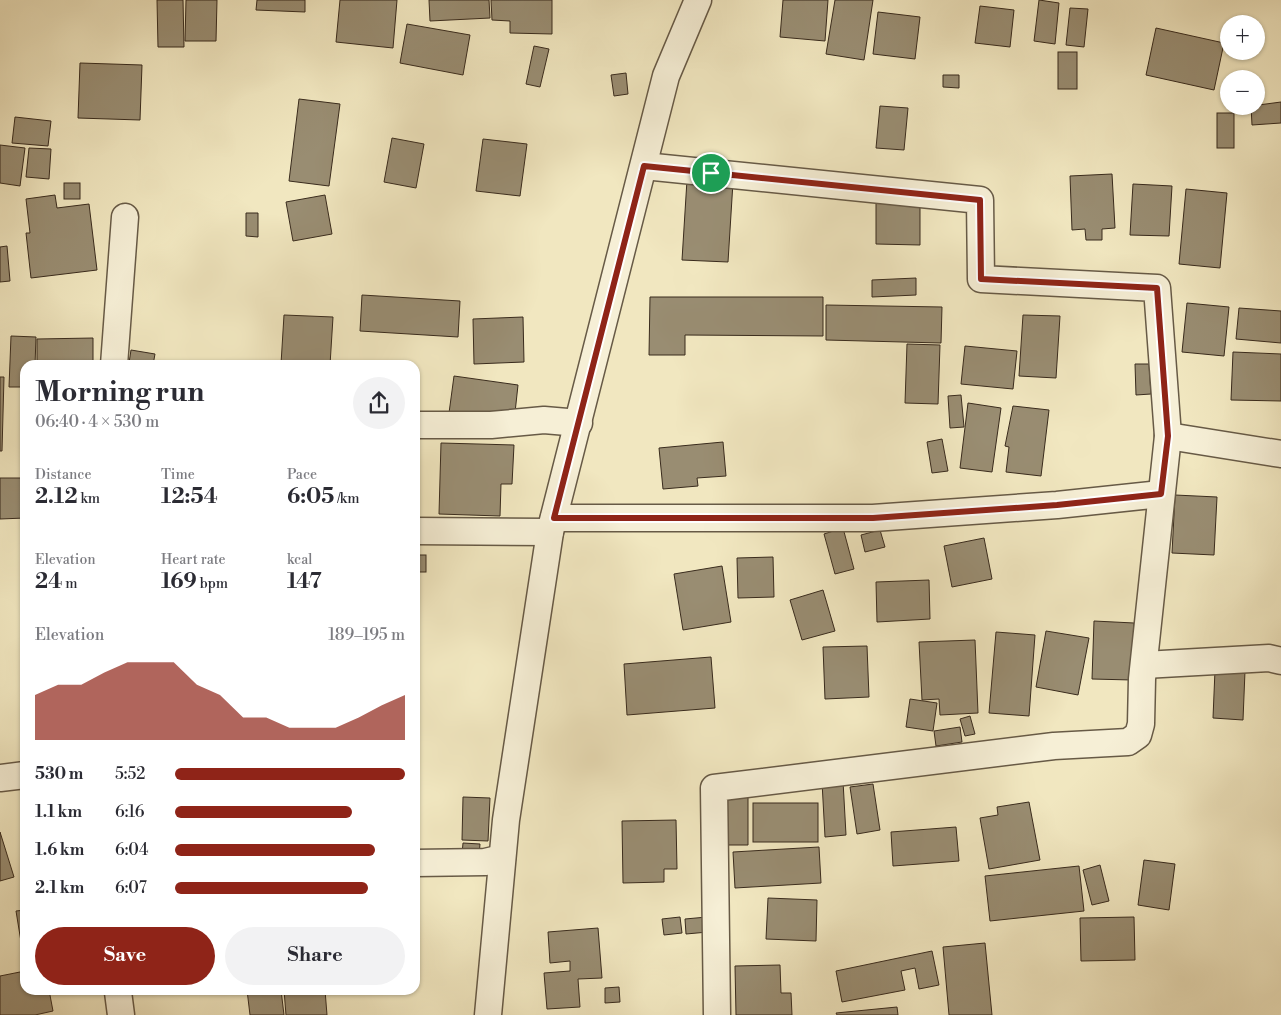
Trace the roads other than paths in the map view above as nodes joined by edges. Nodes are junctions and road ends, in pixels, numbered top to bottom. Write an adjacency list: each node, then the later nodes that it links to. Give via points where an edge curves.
1 (698, 0): 2 (street, via 666,76)
2 (644, 166): 5 (street); 7 (street, via 980,200 981,279 1157,288)
3 (125, 217): 4 (street)
4 (114, 360)
5 (579, 423): 6 (street, via 544,420 491,425); 10 (street)
6 (420, 425)
7 (1168, 436): 8 (street); 9 (street)
8 (1281, 454)
9 (1161, 494): 10 (street, via 873,518); 13 (street)
10 (552, 525): 11 (street); 16 (street)
11 (420, 531)
12 (1281, 661): 13 (street, via 1269,658)
13 (1144, 665): 19 (street, via 1141,724 1138,735 1128,742 1054,746 714,788)
14 (20, 776): 15 (street)
15 (0, 778)
16 (502, 858): 17 (street, via 485,862); 18 (street)
17 (420, 863)
18 (488, 1015)
19 (717, 1015)

